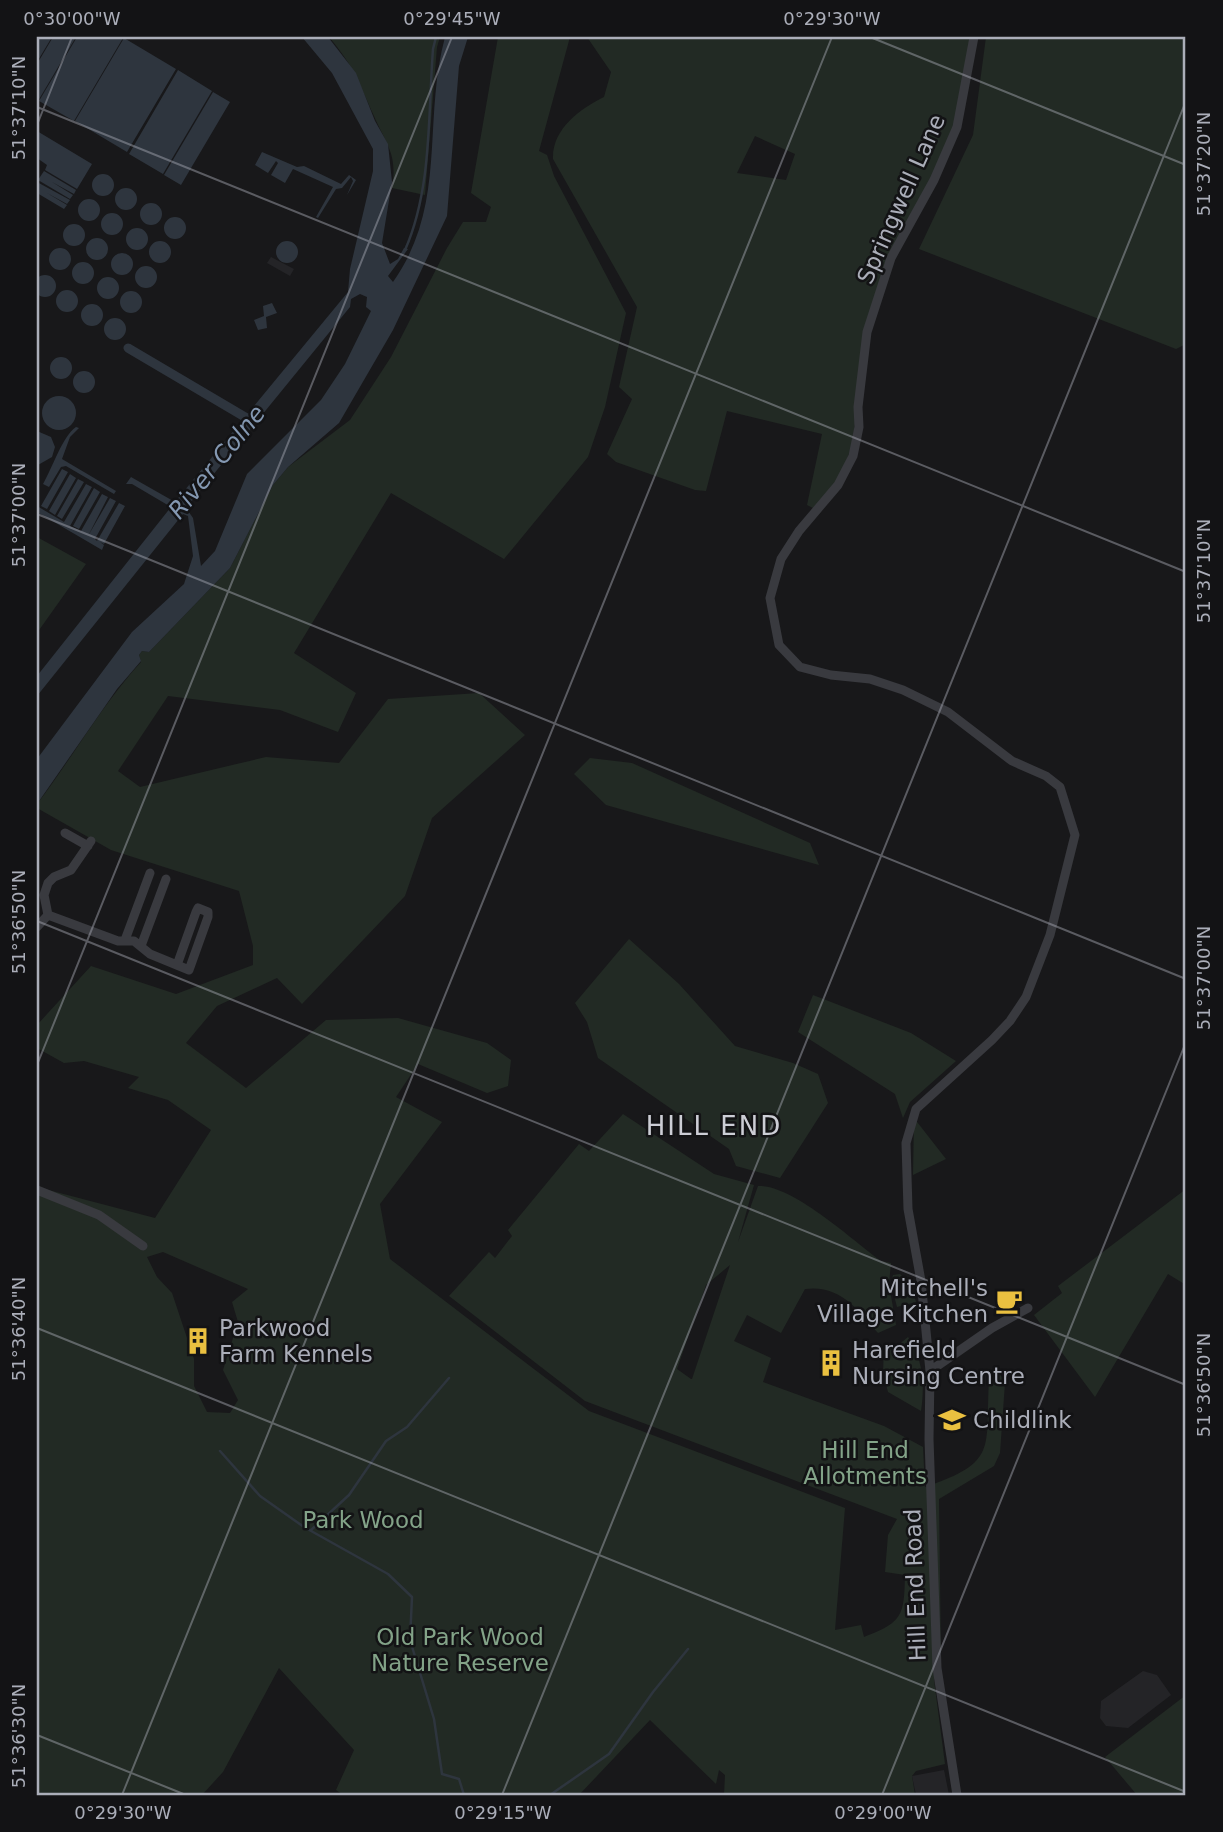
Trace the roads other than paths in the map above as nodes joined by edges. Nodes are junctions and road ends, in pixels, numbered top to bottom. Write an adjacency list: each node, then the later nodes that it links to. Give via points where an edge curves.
1 (974, 37): 10 (street, Springwell Lane, via 957,127 891,258 867,332 853,456 838,485 781,559 770,598 779,645 800,667 870,679 948,712 1012,761 1060,787 1070,812 1075,835 1069,861 1050,936 1026,998 1010,1021 916,1108)
2 (65, 833): 5 (street, via 89,844 71,870 48,883 44,895)
3 (150, 873): 7 (street)
4 (166, 879): 8 (street)
5 (48, 915): 6 (street); 7 (street)
6 (37, 927)
7 (125, 940): 8 (street)
8 (141, 946): 9 (street)
9 (181, 967): 9 (street, via 192,968 208,917 204,908 195,912)
10 (910, 1122): 14 (street, Hill End Road, via 906,1143 908,1209)
11 (37, 1190): 12 (street, via 99,1215)
12 (143, 1246)
13 (1028, 1308): 14 (street)
14 (930, 1371): 15 (street, Hill End Road, via 937,1668)
15 (957, 1795)

